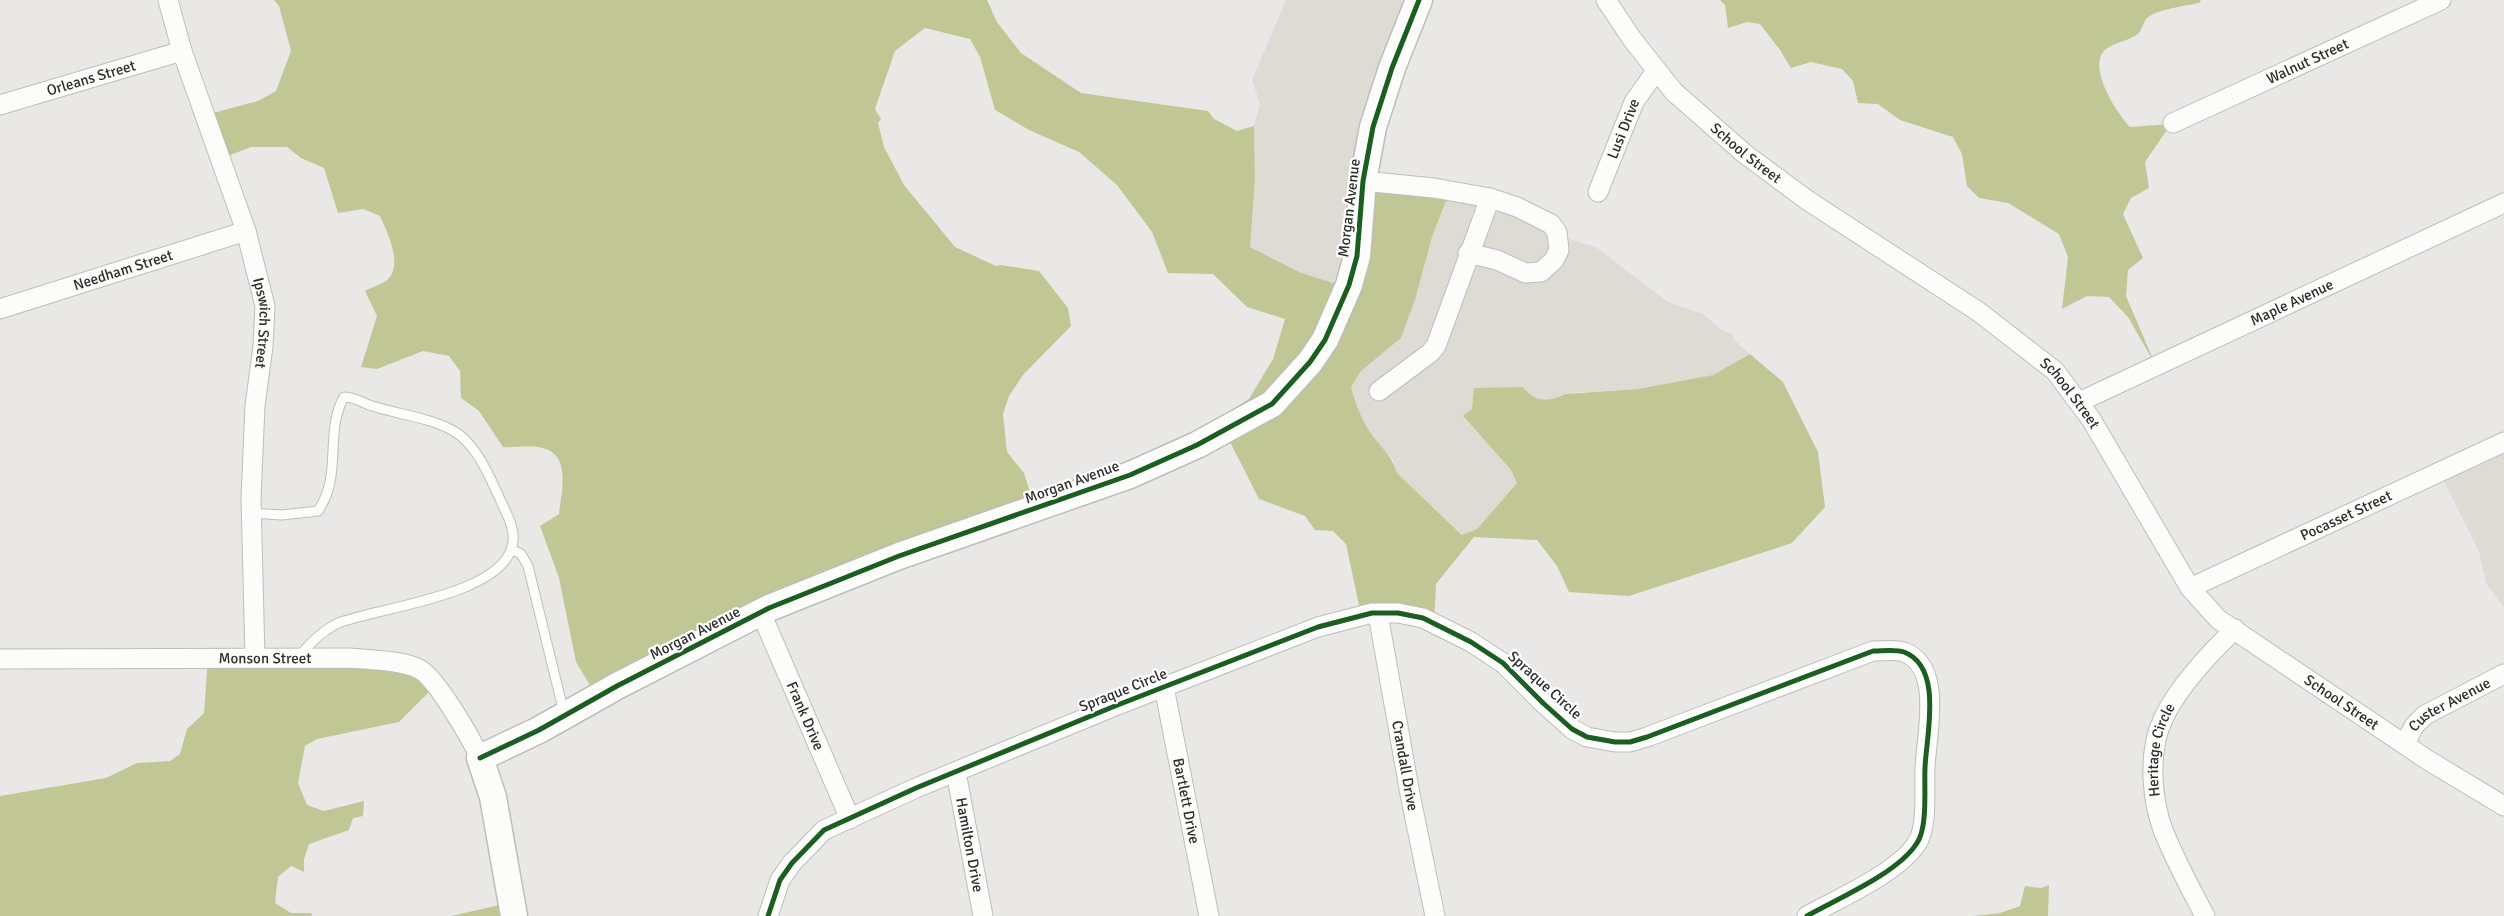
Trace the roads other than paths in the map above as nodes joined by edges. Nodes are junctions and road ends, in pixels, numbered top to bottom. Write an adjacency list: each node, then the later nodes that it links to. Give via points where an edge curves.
1 (168, 0): 5 (street, Ipswich Street)
2 (1419, 0): 9 (street, Morgan Avenue, via 1373,127)
3 (1606, 0): 6 (street, School Street)
4 (2441, 0): 8 (street, Walnut Street)
5 (182, 51): 7 (street, Orleans Street); 13 (street, Ipswich Street)
6 (1656, 71): 10 (street, Lusi Drive, via 1634,102); 17 (street, School Street, via 1681,98 1745,154 2046,361)
7 (0, 106)
8 (2173, 123)
9 (1363, 181): 11 (street); 22 (street, Morgan Avenue, via 1357,256 1338,313 1310,362 1272,404 1198,445 1130,475 899,556)
10 (1598, 192)
11 (1490, 198): 14 (street); 14 (street, via 1551,224 1557,232 1559,250 1548,267 1532,273)
12 (2504, 203): 17 (street, Maple Avenue)
13 (246, 231): 15 (street, Needham Street); 19 (street, Ipswich Street, via 264,306 263,346 255,406)
14 (1468, 253): 16 (street, via 1436,346)
15 (0, 309)
16 (1379, 390)
17 (2079, 402): 21 (street, School Street)
18 (2504, 442): 21 (street, Pocasset Street)
19 (252, 512): 20 (lane, via 282,515 318,511 332,478 339,406 344,397 352,397 444,425 468,442 513,526); 25 (street, Ipswich Street)
20 (512, 549): 26 (lane, via 502,566 475,584 391,611 340,623 312,641); 30 (lane, via 521,554 528,566)
21 (2190, 588): 24 (street, School Street, via 2218,619)
22 (761, 613): 30 (street, Morgan Avenue); 35 (street, Frank Drive)
23 (1378, 614): 29 (street, Spraque Circle, via 1318,628); 40 (street, Crandall Drive); 41 (street, Spraque Circle, via 1415,616 1448,629 1503,663 1572,729 1587,737 1616,742 1647,737 1874,651 1904,652 1915,660 1927,684 1930,718 1919,842 1896,866)
24 (2235, 629): 31 (street, School Street); 42 (street, Heritage Circle, via 2194,671 2173,704 2160,729 2153,767 2163,829)
25 (255, 658): 26 (street, Monson Street); 27 (street, Monson Street)
26 (297, 658): 32 (street, Monson Street, via 350,658 420,669 446,698)
27 (0, 659)
28 (2504, 674): 31 (street, Custer Avenue, via 2425,715 2414,726)
29 (1164, 687): 33 (street, Spraque Circle); 39 (street, Bartlett Drive)
30 (564, 716): 32 (street, Morgan Avenue)
31 (2405, 744): 34 (street, School Street)
32 (480, 758): 36 (street, via 493,797)
33 (956, 772): 35 (street, Spraque Circle); 38 (street, Hamilton Drive)
34 (2504, 806)
35 (850, 819): 37 (street, Spraque Circle, via 824,830 792,863 780,880)
36 (514, 916)
37 (768, 916)
38 (983, 916)
39 (1210, 916)
40 (1435, 916)
41 (1808, 916)
42 (2205, 916)

